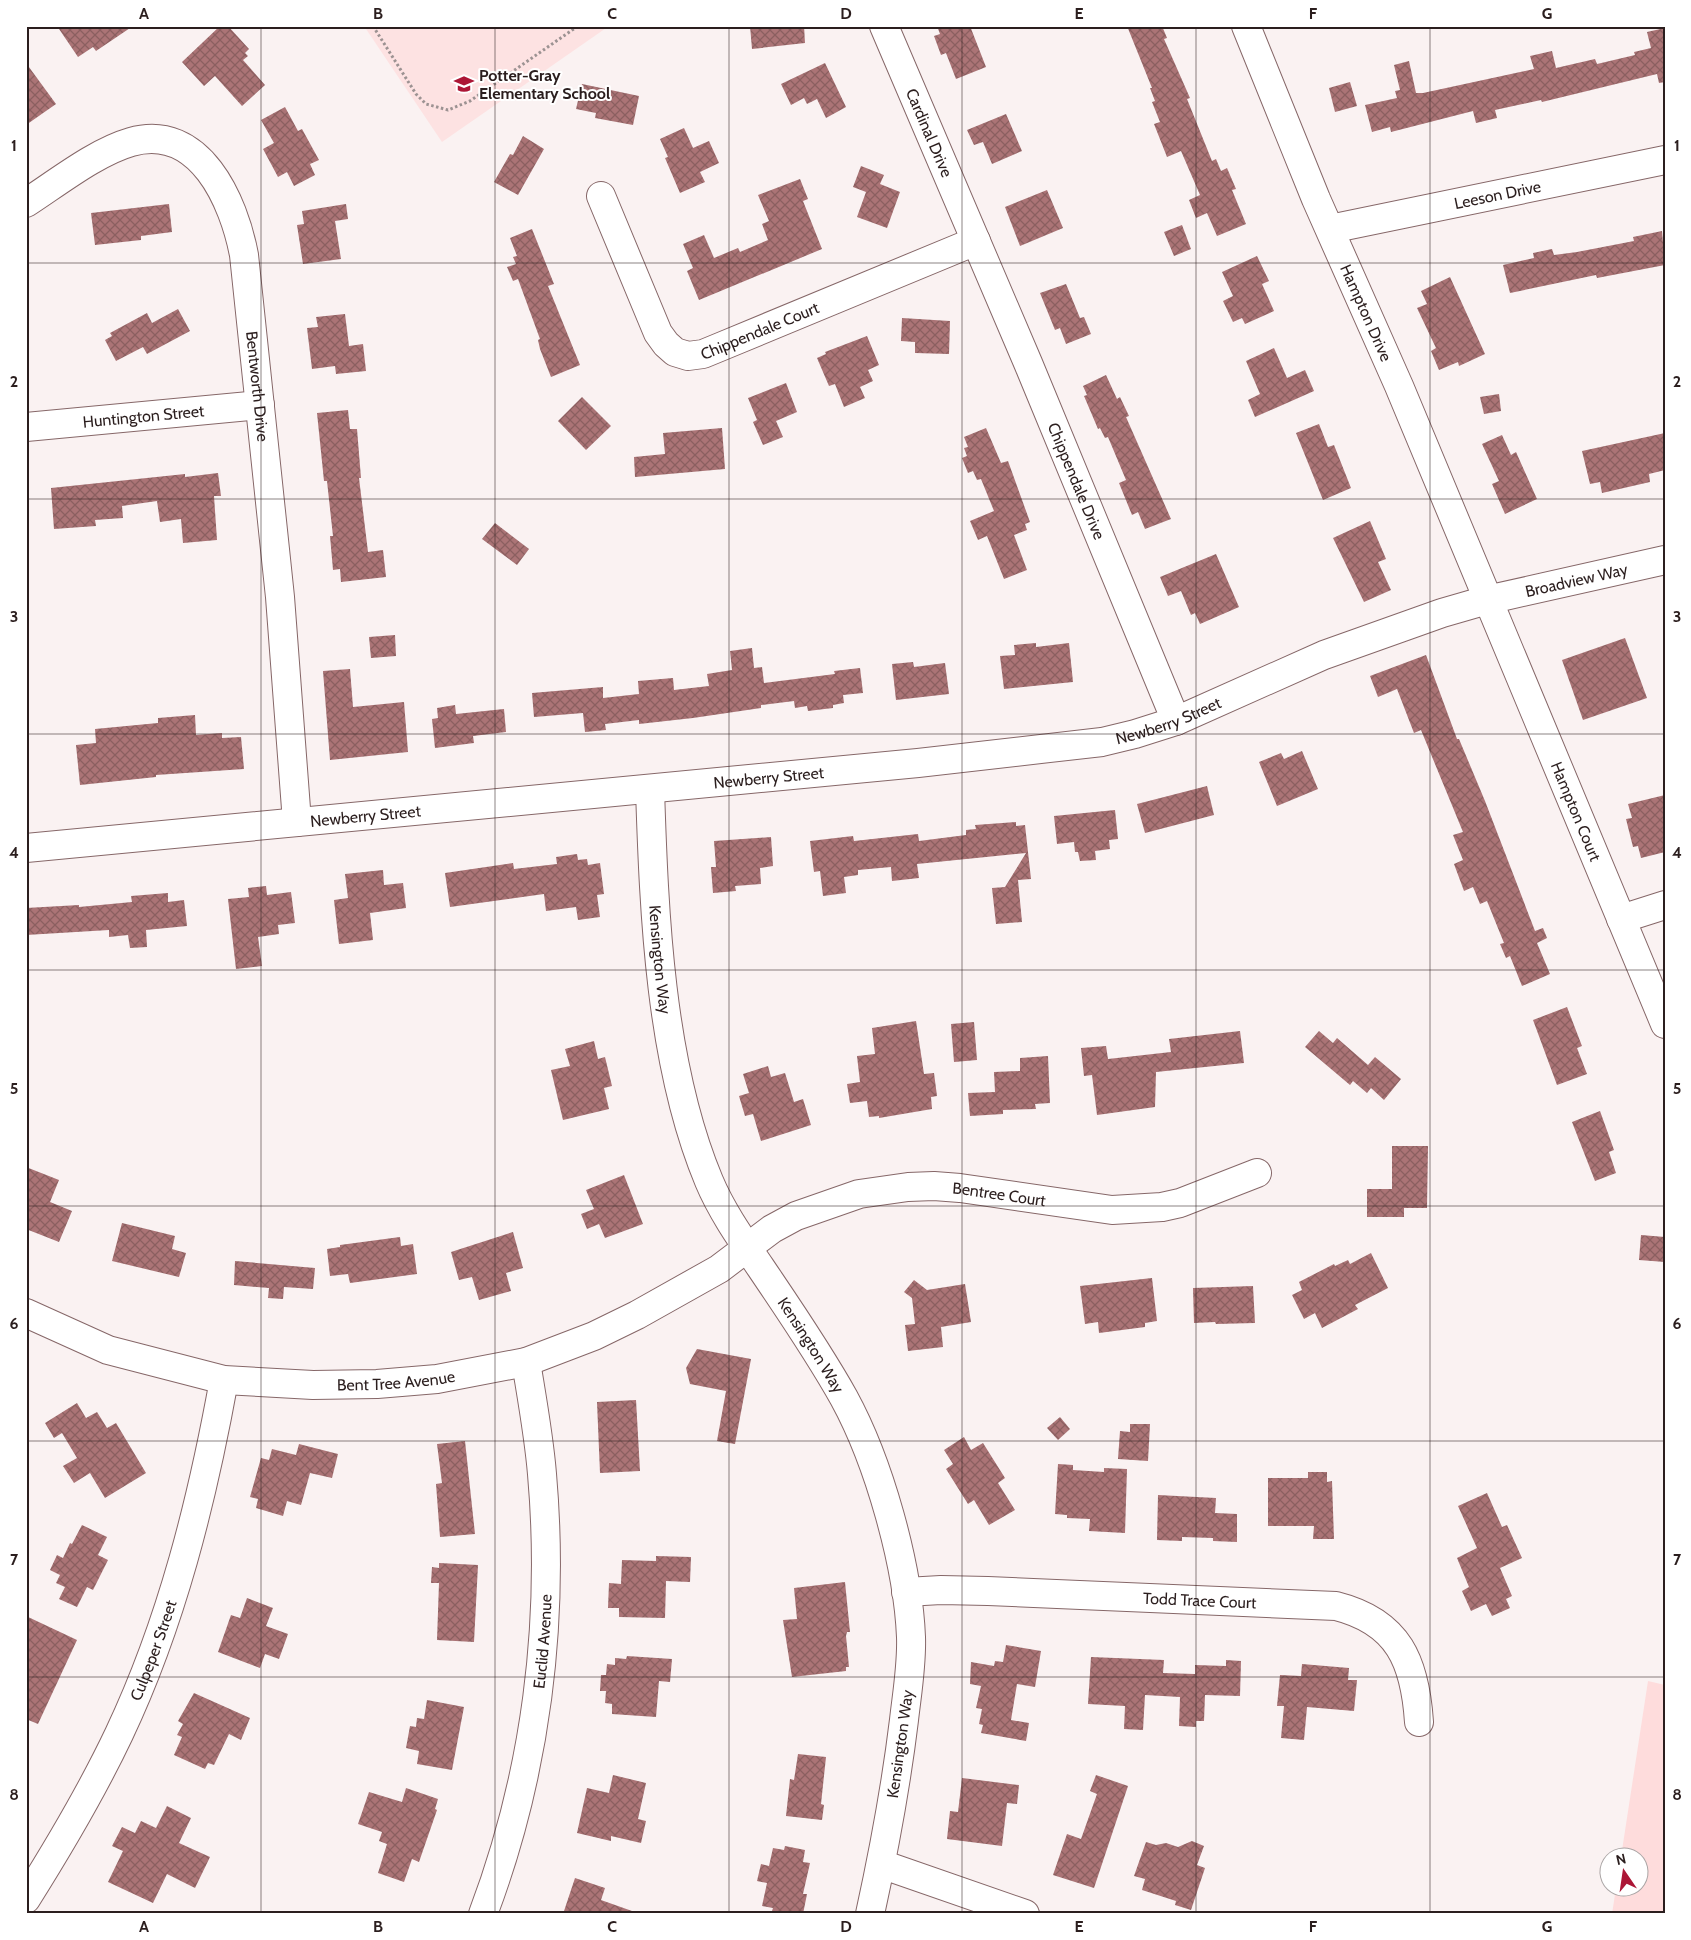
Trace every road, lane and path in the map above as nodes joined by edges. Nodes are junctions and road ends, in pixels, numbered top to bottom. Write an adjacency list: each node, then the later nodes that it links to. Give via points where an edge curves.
1 (373, 26): 2 (path, via 416,94 426,104 448,110 470,101)
2 (578, 26)
3 (884, 26): 9 (street, Cardinal Drive)
4 (1246, 26): 8 (street, Hampton Drive)
5 (1665, 160): 8 (street, Leeson Drive)
6 (601, 196): 9 (street, Chippendale Court, via 658,333 675,352 688,356 703,354)
7 (26, 203): 10 (street, Bentworth Drive, via 89,163 130,142 172,141 190,151 220,185 239,230)
8 (1330, 230): 13 (street, Hampton Drive)
9 (976, 241): 14 (street, Chippendale Drive)
10 (260, 405): 11 (street, Huntington Street); 16 (street, Bentworth Drive, via 280,597)
11 (26, 428)
12 (1665, 560): 13 (street, Broadview Way)
13 (1487, 600): 14 (street, Newberry Street, via 1324,655); 20 (street, Hampton Court)
14 (1176, 721): 15 (street, Newberry Street, via 1102,742)
15 (650, 788): 16 (street, Newberry Street); 23 (street, Kensington Way, via 661,960 681,1088 710,1183)
16 (296, 822): 17 (street, Newberry Street)
17 (26, 848)
18 (1665, 905): 20 (street)
19 (1665, 921): 20 (street)
20 (1624, 927): 21 (street, Hampton Court)
21 (1665, 1024)
22 (1257, 1173): 23 (street, Bentree Court, via 1180,1203 1112,1210 960,1188 934,1186 883,1190 835,1201 796,1216)
23 (748, 1248): 25 (street, Bent Tree Avenue, via 719,1269 637,1315 594,1336); 27 (street, Kensington Way, via 816,1350 858,1427 889,1516)
24 (26, 1313): 26 (street, Bent Tree Avenue, via 108,1350)
25 (526, 1362): 26 (street, Bent Tree Avenue, via 466,1375 392,1383 313,1385); 31 (street, Euclid Avenue, via 542,1476 546,1599 542,1661 521,1791)
26 (224, 1380): 30 (street, Culpeper Street, via 210,1456 186,1548 145,1674 91,1791)
27 (906, 1592): 28 (street, Todd Trace Court, via 988,1591 1336,1606 1371,1618 1399,1645 1416,1683); 29 (street, Kensington Way, via 911,1640 909,1673)
28 (1420, 1722)
29 (881, 1864): 32 (street, Kensington Way); 33 (street)
30 (26, 1899)
31 (483, 1914)
32 (870, 1914)
33 (1025, 1914)

